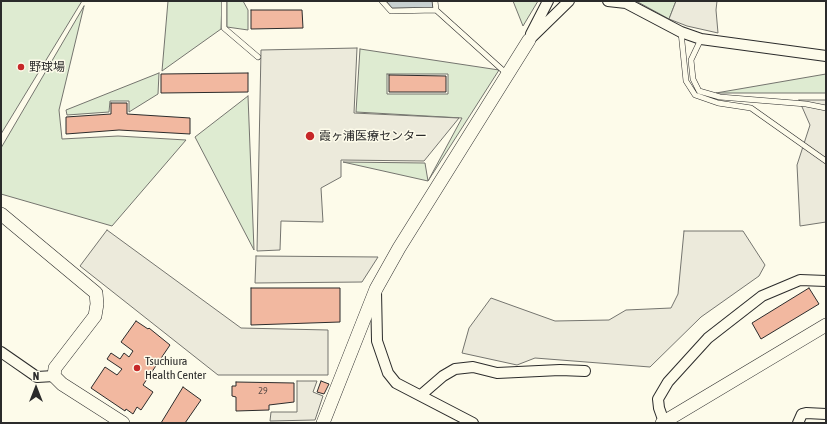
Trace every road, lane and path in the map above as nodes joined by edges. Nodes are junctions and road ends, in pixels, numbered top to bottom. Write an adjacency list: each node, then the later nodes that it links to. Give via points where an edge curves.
1 (224, 1): 12 (lane, via 224,28)
2 (382, 1): 7 (lane, via 390,11)
3 (435, 1): 7 (lane)
4 (548, 1): 10 (street)
5 (569, 1): 10 (street)
6 (608, 1): 8 (street, via 626,4)
7 (436, 10): 13 (lane)
8 (681, 32): 9 (street); 15 (lane, via 686,81 695,95 718,103 751,108)
9 (700, 39): 11 (street); 14 (lane, via 691,60 693,79 699,91 720,97)
10 (529, 40): 13 (street)
11 (826, 56)
12 (258, 57)
13 (508, 75): 18 (street)
14 (826, 108)
15 (826, 161)
16 (1, 214): 22 (street, via 96,293 95,316 55,368)
17 (826, 281): 25 (street, via 800,280 762,296 708,338 668,382 658,399)
18 (376, 289): 23 (street, via 377,340 388,373 396,383); 27 (street)
19 (826, 325): 25 (street)
20 (1, 352): 22 (street, via 38,377)
21 (585, 371): 23 (street, via 497,373 473,367 455,369)
22 (54, 376): 26 (street, via 62,384)
23 (421, 395): 28 (street)
24 (826, 414): 29 (street, via 802,414)
25 (663, 422)
26 (123, 423)
27 (323, 423)
28 (473, 423)
29 (798, 423)

